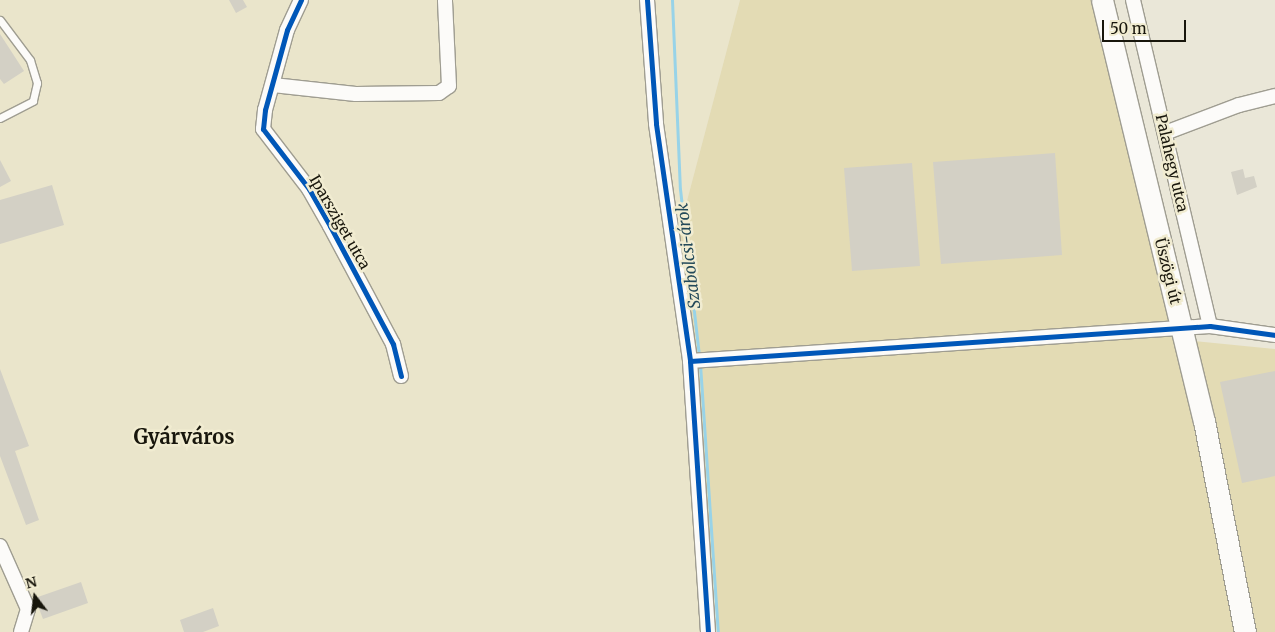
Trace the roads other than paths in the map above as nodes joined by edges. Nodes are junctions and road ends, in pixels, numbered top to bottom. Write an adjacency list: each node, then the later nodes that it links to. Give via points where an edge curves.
1 (301, 0): 7 (street, Iparsziget utca, via 287,30)
2 (445, 0): 7 (street, via 449,86 439,93 356,94)
3 (647, 0): 14 (street, via 656,124)
4 (1102, 0): 12 (main road, Üszögi út)
5 (1133, 0): 10 (street, Palahegy utca)
6 (0, 20): 9 (lane, via 30,60 37,83 33,101)
7 (273, 85): 15 (street, Iparsziget utca, via 263,129 309,190 330,226 393,344)
8 (1275, 96): 10 (street, via 1240,105)
9 (0, 118)
10 (1165, 133): 11 (street, Palahegy utca)
11 (1210, 326): 12 (street); 13 (street)
12 (1182, 327): 14 (street); 19 (main road, Üszögi út)
13 (1275, 335)
14 (697, 361): 18 (street)
15 (401, 376)
16 (0, 546): 17 (street, via 28,608)
17 (21, 632)
18 (708, 632)
19 (1245, 632)

